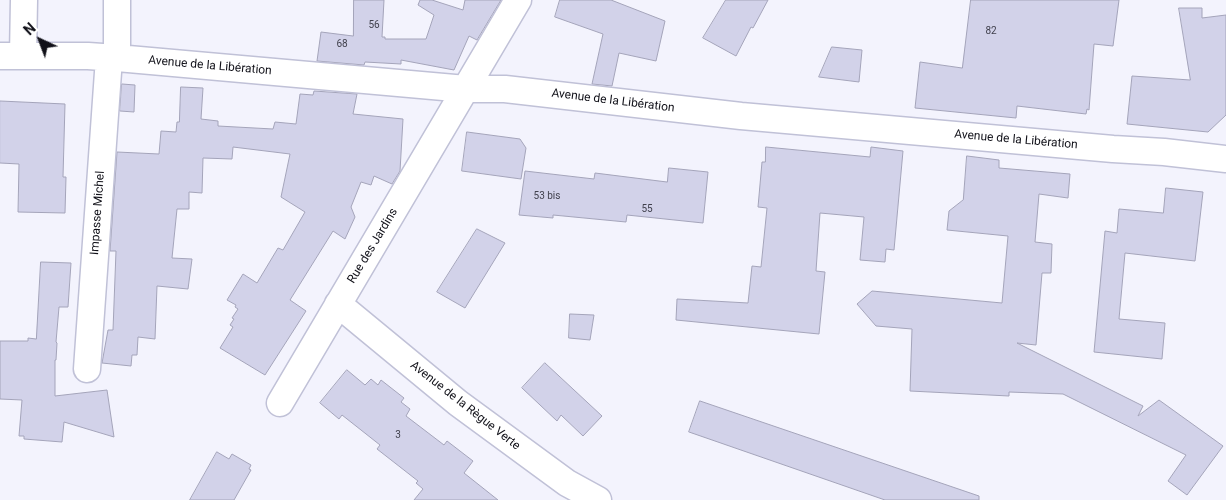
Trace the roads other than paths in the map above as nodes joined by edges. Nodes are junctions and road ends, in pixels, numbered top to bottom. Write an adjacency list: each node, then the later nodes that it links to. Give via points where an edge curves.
1 (24, 0): 4 (street)
2 (117, 0): 5 (street, Impasse Michel)
3 (518, 0): 6 (street, Rue des Jardins)
4 (12, 56): 5 (street, Avenue de la Libération)
5 (113, 58): 6 (street, Avenue de la Libération); 9 (street, Impasse Michel)
6 (466, 89): 7 (street, Avenue de la Libération, via 505,89 742,116); 8 (street, Rue des Jardins)
7 (1226, 158)
8 (338, 304): 10 (street, Rue des Jardins); 11 (street, Avenue de la Règue Verte, via 458,403 567,483)
9 (87, 369)
10 (280, 402)
11 (598, 500)

